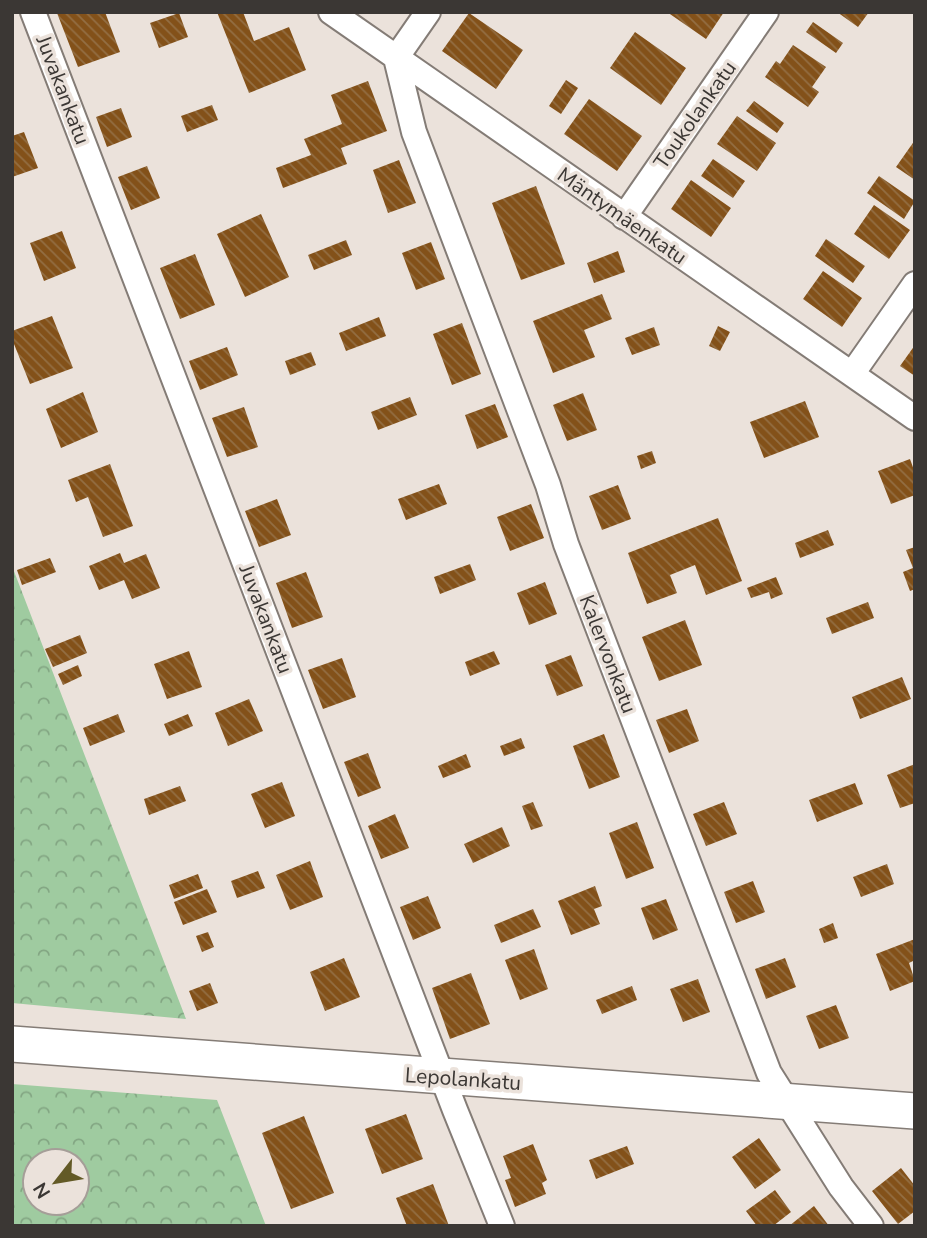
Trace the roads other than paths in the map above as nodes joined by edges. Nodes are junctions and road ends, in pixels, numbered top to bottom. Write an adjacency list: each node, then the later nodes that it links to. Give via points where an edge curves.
1 (33, 12): 11 (street, Juvakankatu)
2 (331, 12): 5 (street, Mäntymäenkatu)
3 (428, 12): 5 (street)
4 (766, 12): 6 (street, Toukolankatu)
5 (396, 58): 6 (street, Mäntymäenkatu); 12 (street, Kalervonkatu, via 414,132 548,485 566,544 769,1073)
6 (624, 217): 8 (street, Mäntymäenkatu)
7 (915, 284): 8 (street)
8 (852, 374): 9 (street, Mäntymäenkatu)
9 (915, 418)
10 (12, 1044): 11 (main road, Lepolankatu)
11 (443, 1078): 12 (main road, Lepolankatu); 14 (street, Juvakankatu)
12 (786, 1101): 13 (main road, Lepolankatu); 15 (street, Kalervonkatu)
13 (915, 1111)
14 (502, 1226)
15 (871, 1226)

